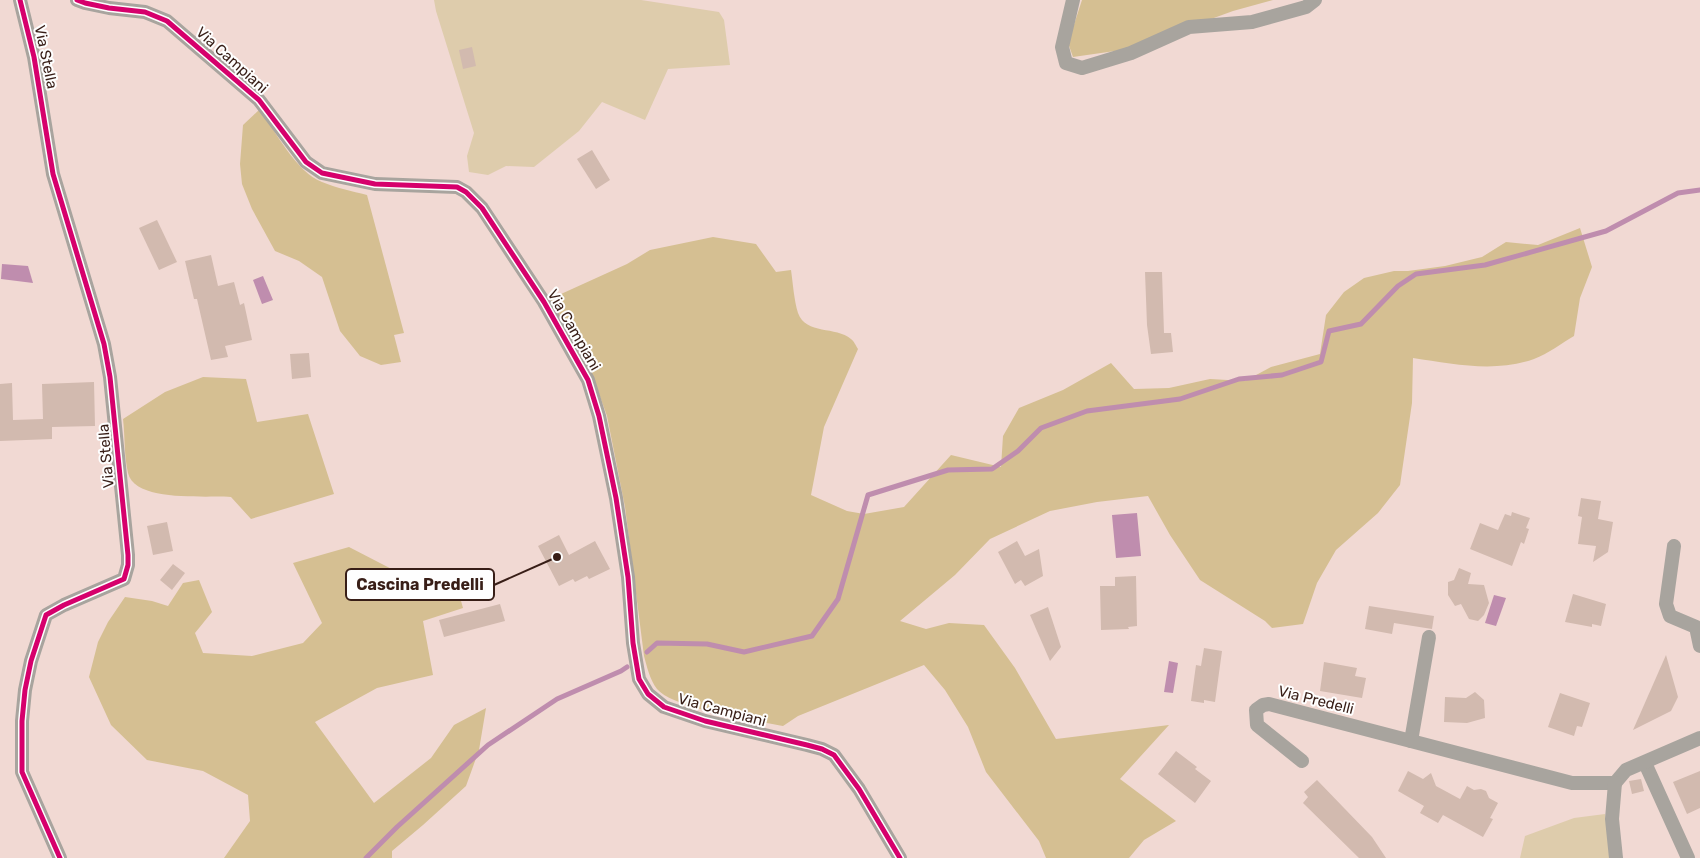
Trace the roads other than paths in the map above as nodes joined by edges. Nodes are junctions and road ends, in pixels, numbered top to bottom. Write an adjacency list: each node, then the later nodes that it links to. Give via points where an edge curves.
1 (20, 0): 13 (street, Via Stella, via 34,57 53,174 110,377 128,565 124,579 46,615 31,660 22,721 22,772)
2 (77, 0): 14 (street, Via Campiani, via 145,12 167,21 259,100 306,162 322,172 375,184 457,187 482,208 544,302 588,380 616,498 639,679 648,694 664,707 705,722 822,748 834,756 859,789)
3 (1073, 0): 4 (street, via 1062,46 1066,63 1082,68 1131,53 1189,27 1252,22 1306,6)
4 (1315, 0)
5 (1674, 546): 7 (street, via 1666,604 1670,616 1696,627)
6 (1429, 637): 9 (street)
7 (1700, 646)
8 (1700, 738): 11 (street)
9 (1411, 741): 10 (street, Via Predelli, via 1269,704 1256,710 1257,725); 12 (street, Via Predelli, via 1572,783)
10 (1302, 762)
11 (1645, 763): 12 (street, via 1626,770); 16 (street)
12 (1616, 783): 15 (street, via 1612,819)
13 (60, 858)
14 (900, 858)
15 (1616, 858)
16 (1688, 858)

